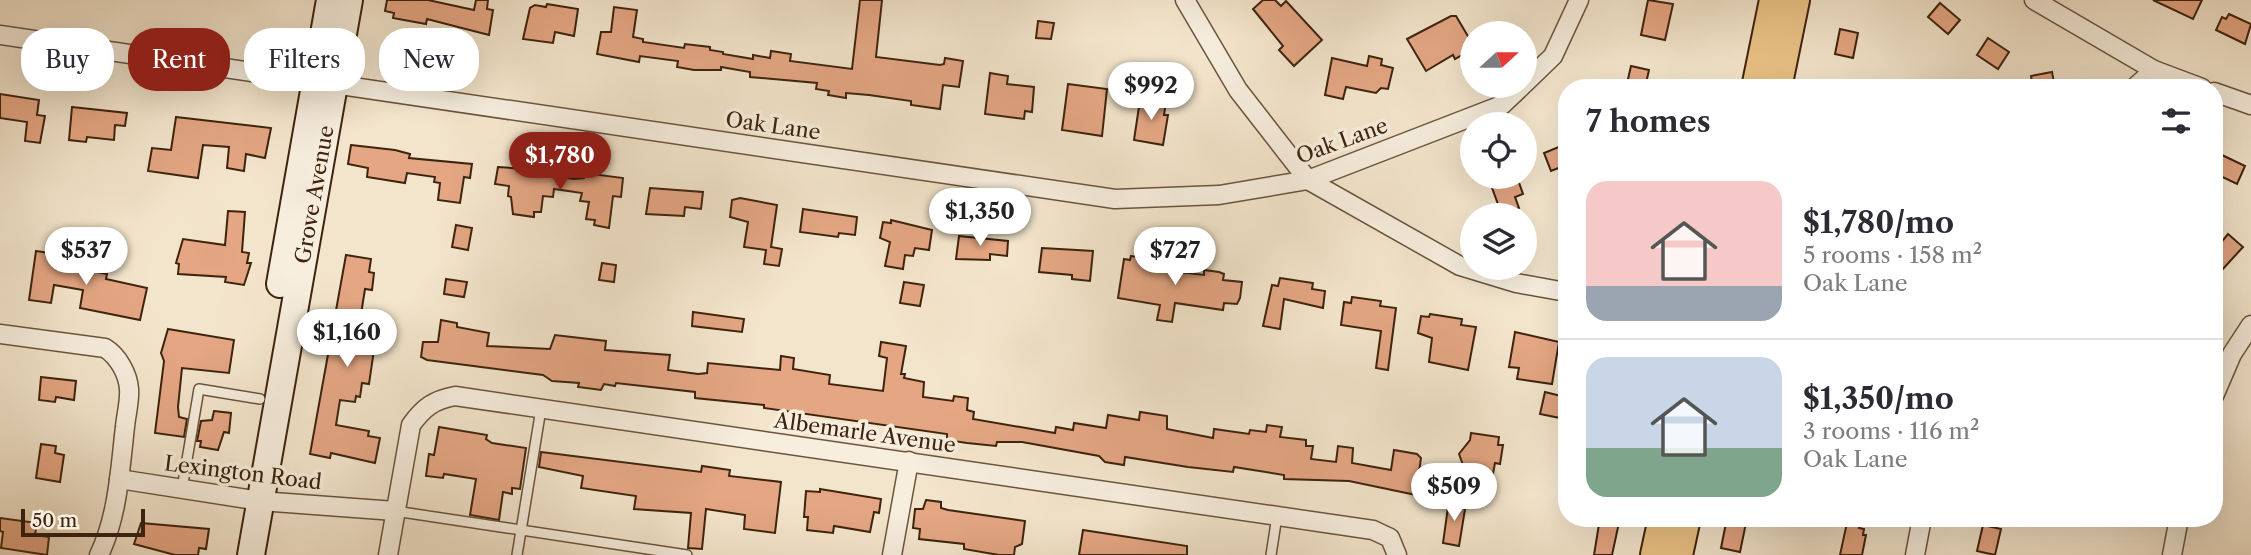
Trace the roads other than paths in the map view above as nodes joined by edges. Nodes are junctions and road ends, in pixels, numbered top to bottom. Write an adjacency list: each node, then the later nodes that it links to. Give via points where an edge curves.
1 (330, 0): 8 (street, Grove Avenue)
2 (349, 0): 9 (street, Grove Avenue)
3 (1185, 0): 24 (street, via 1238,90)
4 (1579, 0): 12 (street, Oak Lane, via 1553,56)
5 (1774, 0): 14 (main road)
6 (1795, 0): 15 (main road)
7 (2034, 0): 11 (street)
8 (328, 28)
9 (341, 28)
10 (0, 36): 13 (street, Oak Lane)
11 (2154, 70): 16 (street); 17 (street)
12 (1537, 71)
13 (244, 72)
14 (1757, 79)
15 (1779, 79)
16 (2144, 79)
17 (2178, 79)
18 (365, 90): 24 (street, Oak Lane, via 1115,199 1219,195)
19 (324, 91): 29 (street, Grove Avenue)
20 (324, 91): 34 (street, Grove Avenue)
21 (2223, 95): 23 (street)
22 (1510, 98): 24 (street, Oak Lane, via 1502,106)
23 (2251, 105)
24 (1308, 180): 25 (street, via 1460,266)
25 (1558, 291)
26 (2251, 325): 28 (street)
27 (0, 334): 32 (street, via 105,348 112,353 129,389)
28 (2223, 375)
29 (260, 399): 33 (lane, via 199,389); 34 (street, Grove Avenue)
30 (541, 409): 31 (street, Albemarle Avenue); 35 (street, Albemarle Avenue, via 455,396 424,408 411,425 406,442); 41 (lane)
31 (909, 461): 36 (street, Albemarle Avenue); 48 (street)
32 (119, 479): 33 (street, Lexington Road); 42 (street)
33 (182, 489): 34 (street, Lexington Road)
34 (251, 499): 35 (street, Lexington Road); 43 (street, Grove Avenue); 44 (street, Grove Avenue)
35 (395, 511): 41 (lane); 45 (street)
36 (1277, 516): 49 (lane); 50 (street, Albemarle Avenue, via 1383,533)
37 (1661, 527): 51 (main road)
38 (1684, 527): 52 (main road)
39 (1920, 527): 53 (street)
40 (2177, 527): 54 (street)
41 (521, 530): 46 (lane); 47 (lane)
42 (99, 555)
43 (233, 555)
44 (251, 555)
45 (388, 555)
46 (517, 555)
47 (688, 555)
48 (892, 555)
49 (1271, 555)
50 (1397, 555)
51 (1655, 555)
52 (1678, 555)
53 (1915, 555)
54 (2172, 555)

